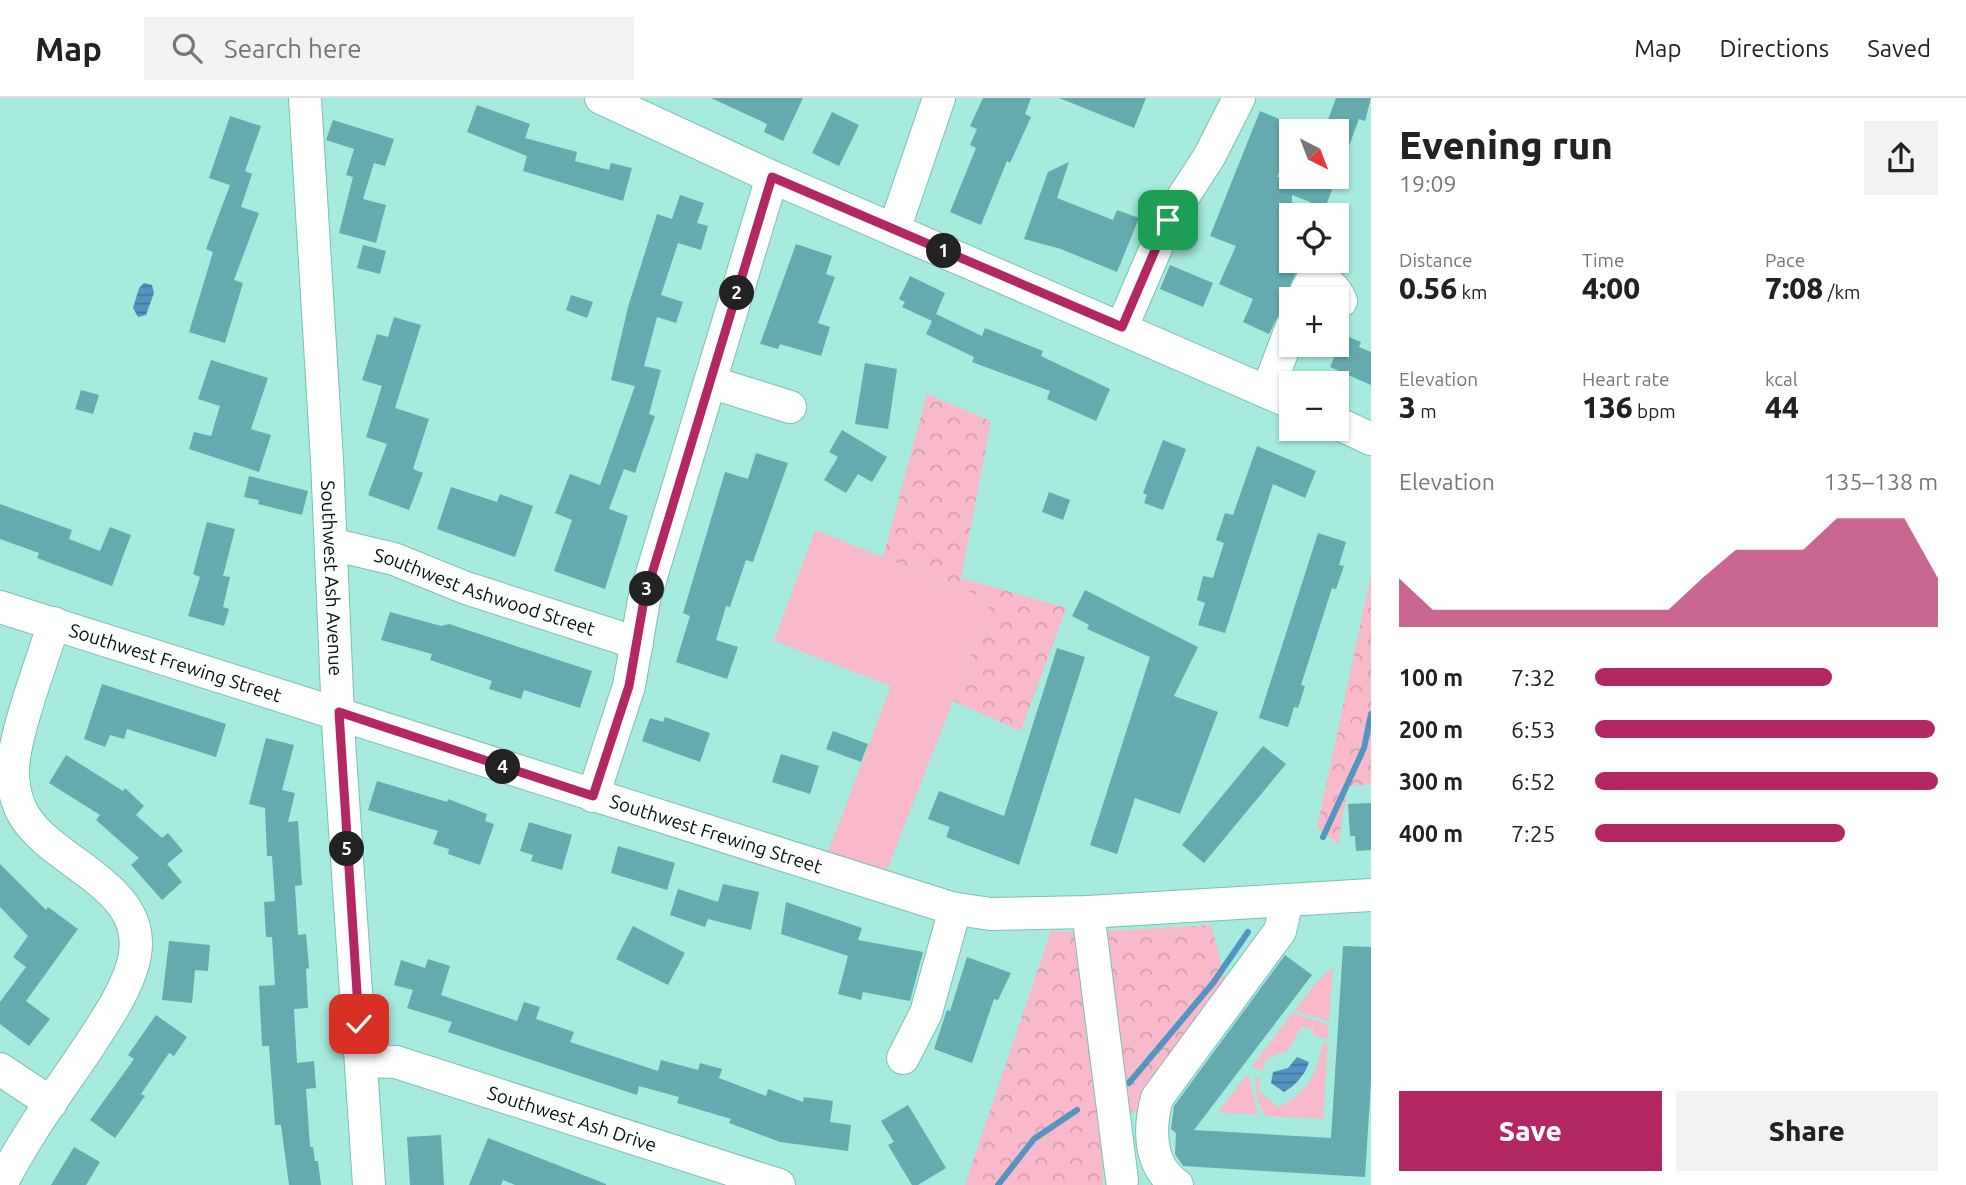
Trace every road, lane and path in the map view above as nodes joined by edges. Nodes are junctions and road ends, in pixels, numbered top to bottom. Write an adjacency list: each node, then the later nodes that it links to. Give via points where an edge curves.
1 (305, 98): 15 (street, Southwest Ash Avenue)
2 (601, 98): 5 (street)
3 (939, 98): 6 (street)
4 (1239, 98): 9 (street, via 1209,157 1168,220)
5 (772, 177): 6 (street); 10 (street)
6 (894, 230): 9 (street)
7 (1308, 287): 8 (street, via 1313,279)
8 (1332, 287)
9 (1122, 327): 11 (street)
10 (710, 382): 12 (street); 18 (street, via 644,600)
11 (1279, 398)
12 (790, 407)
13 (1349, 429): 14 (street)
14 (1371, 439)
15 (331, 544): 18 (street, Southwest Ashwood Street, via 394,559 466,588); 19 (street, Southwest Ash Avenue)
16 (0, 607): 17 (street, Southwest Frewing Street)
17 (54, 624): 19 (street, Southwest Frewing Street); 28 (street, via 13,758 18,799 39,834 90,872 124,906 135,942 133,965 113,1008)
18 (637, 643): 20 (street, via 629,686)
19 (339, 712): 20 (street, Southwest Frewing Street); 26 (street, Southwest Ash Avenue)
20 (593, 796): 23 (street, Southwest Frewing Street)
21 (1371, 895): 22 (street, Southwest Frewing Street)
22 (1287, 901): 24 (street, Southwest Frewing Street); 33 (street, via 1280,931 1157,1098 1150,1123 1156,1159 1166,1178)
23 (955, 909): 24 (street, Southwest Frewing Street, via 1003,914); 25 (street, via 926,1013)
24 (1088, 912): 29 (street)
25 (903, 1058)
26 (362, 1061): 31 (street, Southwest Ash Avenue); 32 (street, Southwest Ash Drive, via 396,1062)
27 (0, 1069): 28 (street)
28 (51, 1103): 30 (street)
29 (1122, 1180)
30 (1, 1185)
31 (369, 1185)
32 (779, 1185)
33 (1177, 1185)

